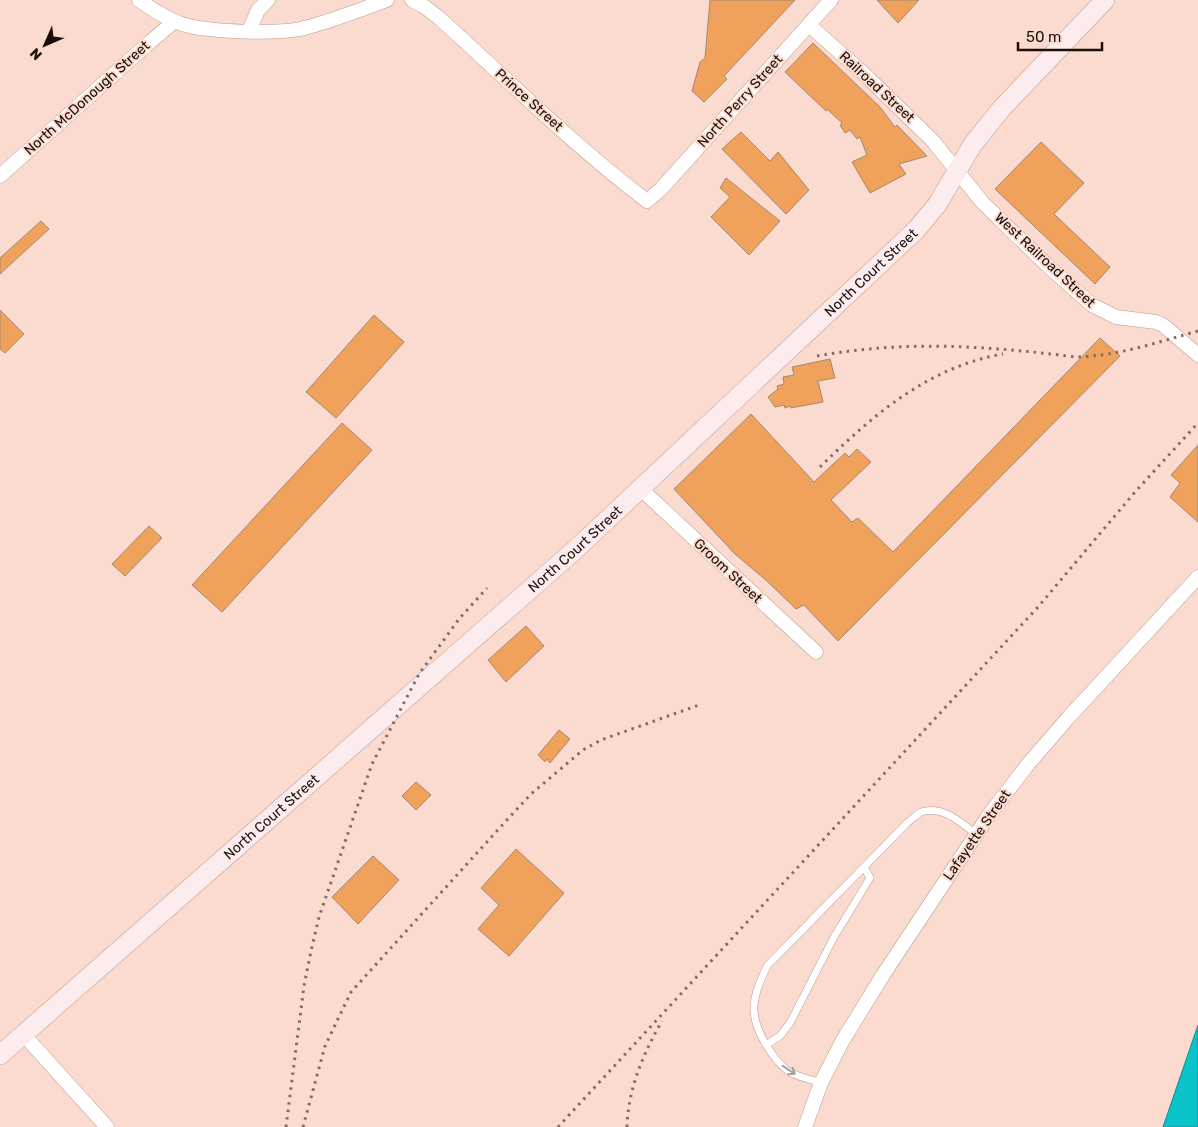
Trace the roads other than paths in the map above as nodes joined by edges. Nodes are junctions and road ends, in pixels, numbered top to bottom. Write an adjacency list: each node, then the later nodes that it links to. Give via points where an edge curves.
1 (139, 0): 7 (street)
2 (268, 0): 9 (street, via 258,10)
3 (387, 0): 9 (street, via 298,29)
4 (412, 0): 12 (street, Prince Street, via 438,17)
5 (831, 0): 8 (street, North Perry Street)
6 (1105, 0): 10 (main road, North Court Street, via 1002,108 972,144)
7 (176, 21): 9 (street, via 188,26); 11 (street, North McDonough Street)
8 (809, 25): 10 (street, Railroad Street, via 932,140); 12 (street, North Perry Street)
9 (249, 31)
10 (957, 170): 13 (street, West Railroad Street, via 983,202 1092,305 1116,317 1163,324); 14 (main road, North Court Street, via 937,205 916,230)
11 (0, 176)
12 (647, 201)
13 (1198, 355)
14 (641, 489): 16 (street, Groom Street); 19 (main road, North Court Street)
15 (1198, 577): 17 (street, Lafayette Street, via 1061,725)
16 (816, 652)
17 (976, 834): 18 (lane, via 941,810 921,812); 22 (street, Lafayette Street, via 864,1004)
18 (864, 867): 20 (lane, via 870,878 834,937 790,1023 780,1036); 20 (lane, via 767,966 757,988 754,1010)
19 (24, 1035): 21 (main road, North Court Street); 23 (street)
20 (766, 1045): 22 (lane, one-way to 22, via 789,1072)
21 (0, 1055)
22 (821, 1083): 24 (street, Lafayette Street)
23 (107, 1127)
24 (805, 1127)

